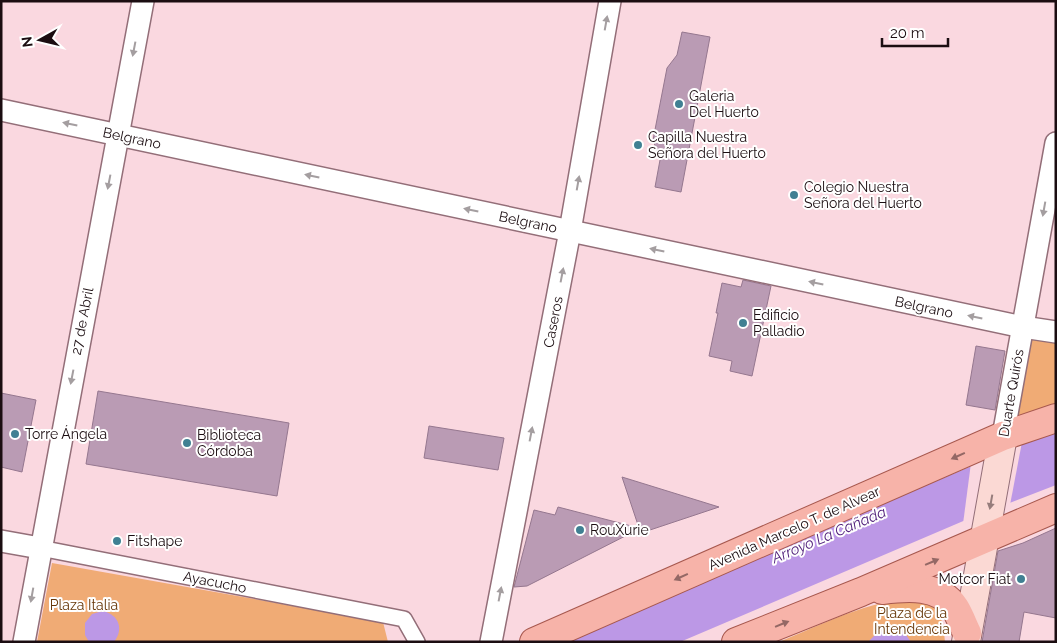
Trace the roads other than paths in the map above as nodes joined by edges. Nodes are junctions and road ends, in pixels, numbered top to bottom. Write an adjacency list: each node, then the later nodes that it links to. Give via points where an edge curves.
1 (143, 1): 4 (street, 27 de Abril, one-way to 4)
2 (610, 1): 6 (street, Caseros, one-way to 2)
3 (1, 110): 4 (street, Belgrano, one-way to 3)
4 (118, 134): 6 (street, Belgrano, one-way to 4); 14 (street, 27 de Abril, one-way to 14)
5 (1056, 143): 7 (street, Duarte Quirós, one-way to 7)
6 (570, 231): 7 (street, Belgrano, one-way to 6); 19 (street, Caseros, one-way to 6)
7 (1022, 327): 8 (street, Belgrano); 10 (street, Duarte Quirós)
8 (1056, 332)
9 (1056, 418): 10 (main road, Avenida Marcelo T. de Alvear)
10 (1003, 436): 12 (main road, Duarte Quirós, one-way to 12); 20 (main road, Avenida Marcelo T. de Alvear, one-way to 20)
11 (1056, 508): 12 (main road)
12 (984, 539): 15 (main road, one-way to 12); 16 (main road, Duarte Quirós)
13 (1, 541): 14 (street, Ayacucho)
14 (40, 548): 17 (street, 27 de Abril, one-way to 17); 18 (street, Ayacucho, via 404,619)
15 (861, 592): 16 (main road, via 926,589 944,596 954,607); 21 (main road, one-way to 15)
16 (966, 638)
17 (24, 642)
18 (417, 642)
19 (491, 642)
20 (534, 642)
21 (736, 642)

